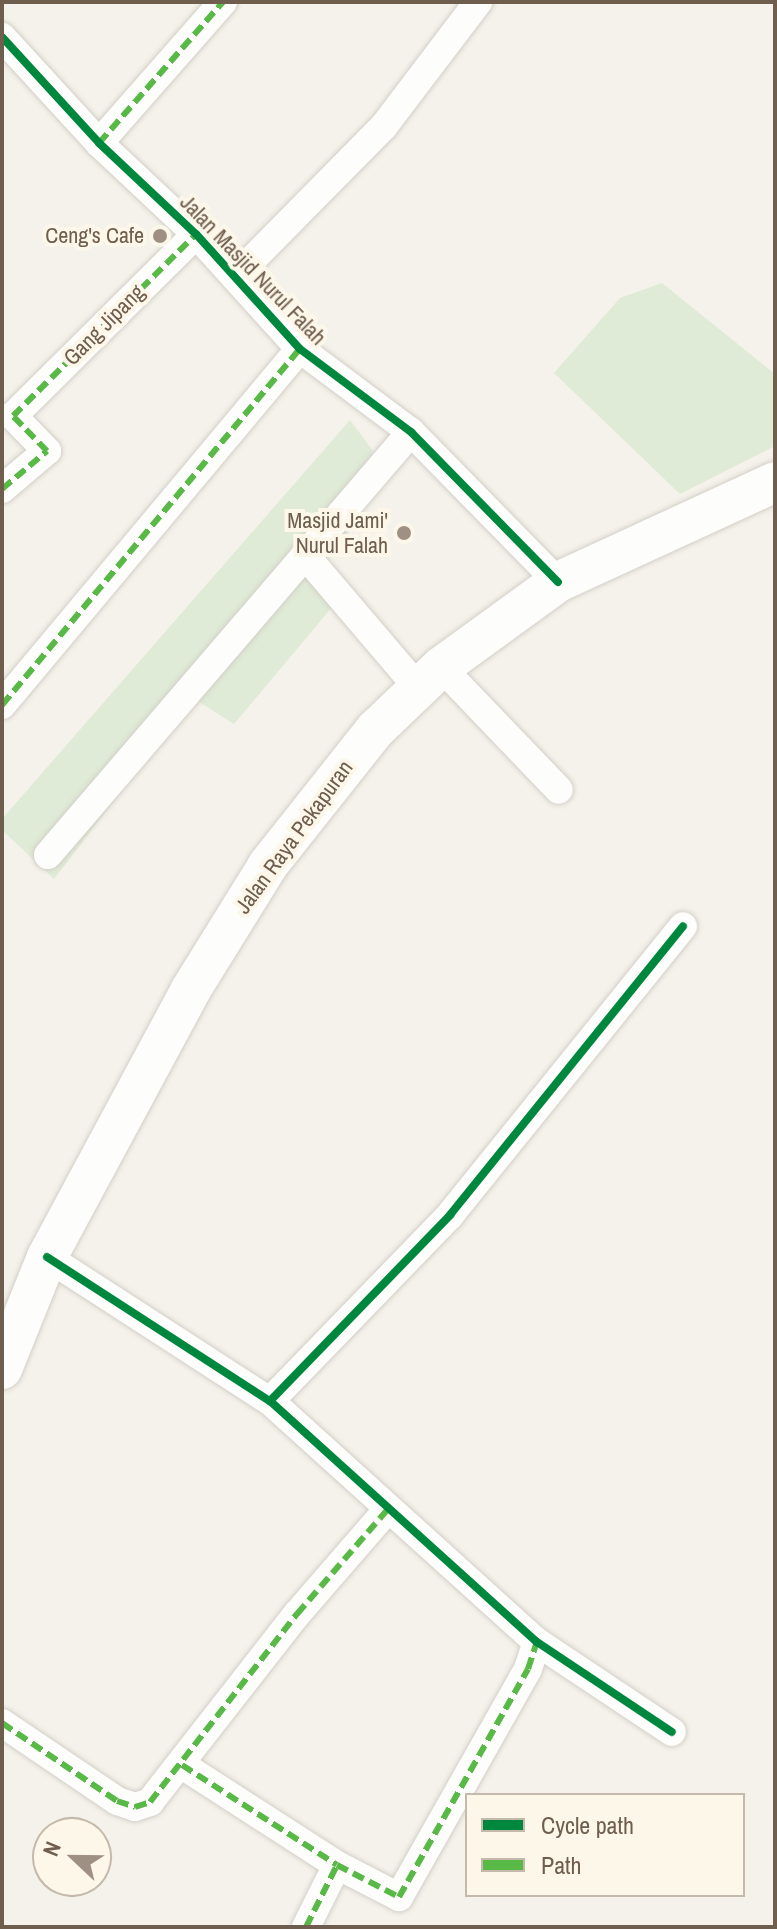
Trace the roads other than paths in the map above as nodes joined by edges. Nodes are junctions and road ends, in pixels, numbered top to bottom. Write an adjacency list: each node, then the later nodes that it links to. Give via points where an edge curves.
1 (223, 2): 4 (street)
2 (478, 2): 6 (street, via 384,126)
3 (2, 37): 4 (street, Jalan Masjid Nurul Falah)
4 (99, 143): 5 (street, Jalan Masjid Nurul Falah)
5 (196, 234): 6 (street, Jalan Masjid Nurul Falah); 10 (street, Gang Jipang, via 13,416 47,451)
6 (235, 277): 7 (street, Jalan Masjid Nurul Falah)
7 (300, 349): 8 (street, Jalan Masjid Nurul Falah); 14 (street)
8 (411, 432): 11 (street); 12 (street, Jalan Masjid Nurul Falah)
9 (775, 482): 12 (main road, Jalan Raya Pekapuran)
10 (2, 489)
11 (305, 555): 13 (street); 16 (street)
12 (558, 582): 13 (main road, Jalan Raya Pekapuran)
13 (429, 678): 15 (street); 18 (main road, Jalan Raya Pekapuran, via 323,790 268,865 190,991)
14 (2, 705)
15 (559, 790)
16 (48, 855)
17 (683, 926): 20 (street, via 450,1215)
18 (47, 1257): 19 (main road, Jalan Raya Pekapuran); 20 (street)
19 (2, 1369)
20 (270, 1401): 21 (street)
21 (387, 1510): 22 (street); 25 (street, via 297,1614)
22 (537, 1642): 24 (street); 26 (street, via 528,1669 399,1897)
23 (2, 1723): 25 (street, via 117,1801 135,1807 150,1802)
24 (672, 1732)
25 (182, 1765): 26 (street)
26 (337, 1865): 27 (street)
27 (306, 1927)

